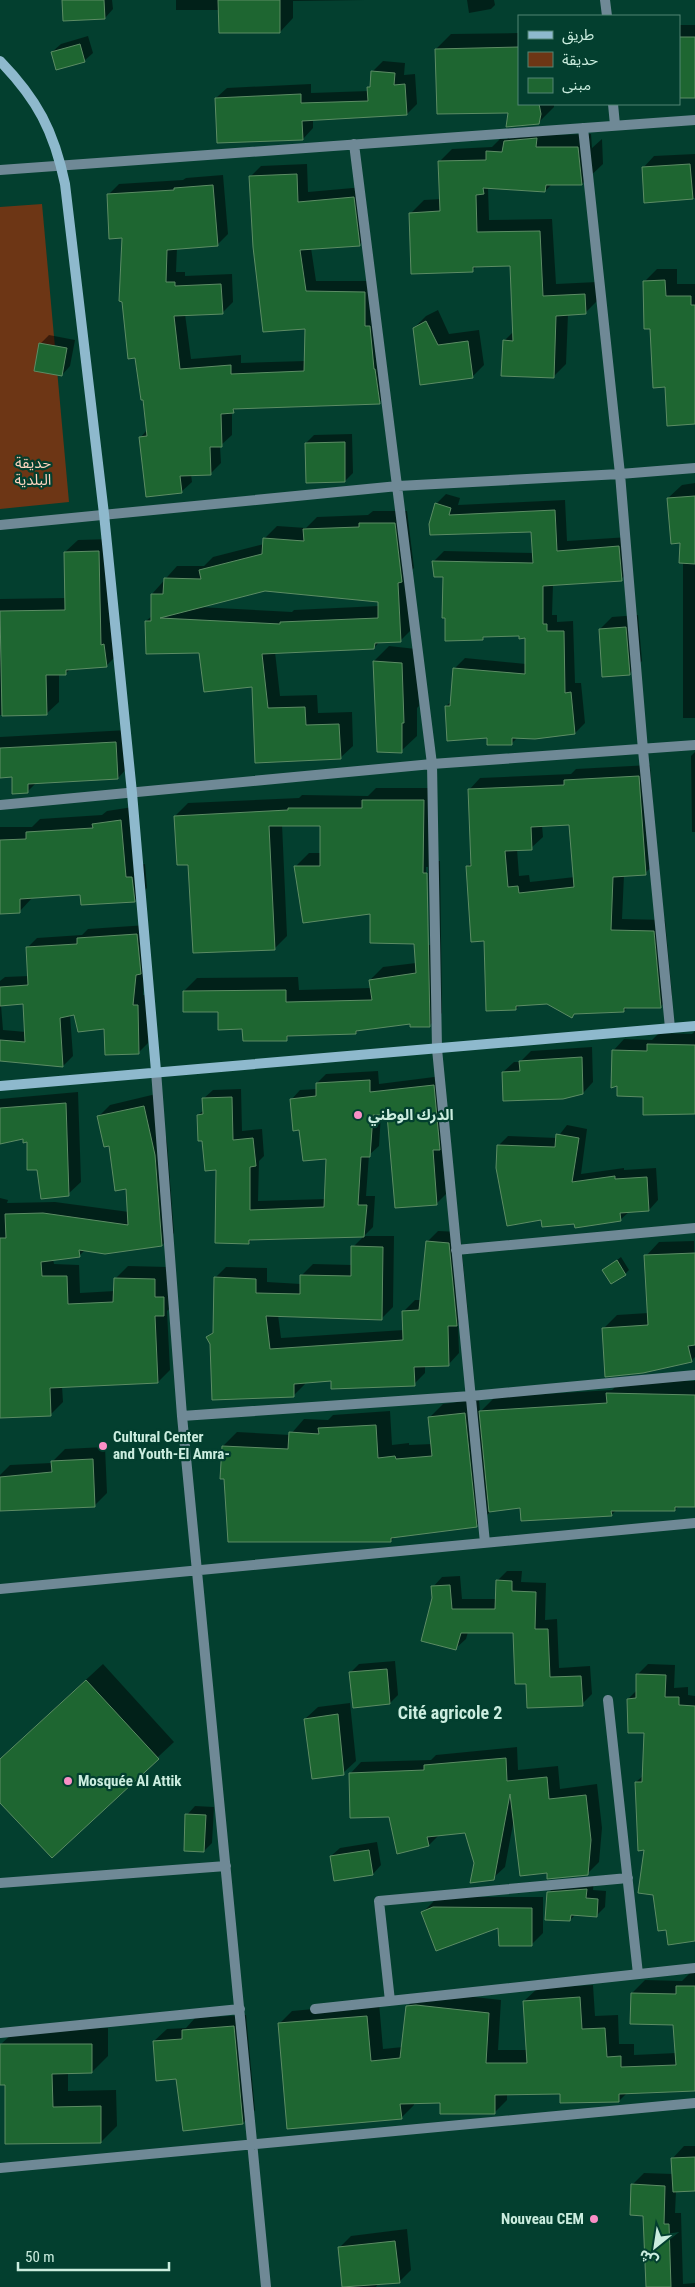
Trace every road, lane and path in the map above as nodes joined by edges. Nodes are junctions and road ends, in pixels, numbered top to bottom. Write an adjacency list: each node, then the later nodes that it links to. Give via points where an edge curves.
1 (605, 0): 2 (street)
2 (607, 15)
3 (0, 61): 9 (main road, via 35,101)
4 (613, 105): 6 (street)
5 (695, 120): 6 (street)
6 (615, 126): 7 (street)
7 (583, 128): 8 (street); 12 (street)
8 (354, 144): 9 (street); 13 (street)
9 (61, 164): 10 (street); 14 (main road)
10 (0, 170)
11 (695, 468): 12 (street)
12 (620, 474): 13 (street); 17 (street)
13 (398, 486): 14 (street); 18 (street)
14 (104, 514): 15 (street); 19 (main road)
15 (0, 525)
16 (695, 745): 17 (street)
17 (643, 750): 18 (street); 22 (street)
18 (432, 764): 19 (street); 23 (street)
19 (132, 793): 20 (street); 24 (main road)
20 (0, 804)
21 (695, 1026): 22 (main road)
22 (670, 1028): 23 (main road)
23 (437, 1049): 24 (main road); 27 (street)
24 (156, 1071): 25 (main road); 30 (street)
25 (0, 1086)
26 (695, 1228): 27 (street)
27 (456, 1250): 29 (street)
28 (695, 1375): 29 (street)
29 (471, 1396): 30 (street); 32 (street)
30 (182, 1416): 33 (street)
31 (695, 1523): 32 (street)
32 (485, 1543): 33 (street)
33 (197, 1570): 34 (street); 36 (street)
34 (0, 1589)
35 (608, 1700): 37 (street)
36 (226, 1866): 38 (street); 42 (street)
37 (628, 1878): 40 (street); 41 (street, via 379,1901)
38 (0, 1883)
39 (695, 1968): 40 (street)
40 (638, 1974): 41 (street)
41 (390, 2000): 43 (street)
42 (240, 2009): 44 (street); 46 (street)
43 (315, 2009)
44 (0, 2033)
45 (695, 2103): 46 (street)
46 (253, 2144): 47 (street); 48 (street)
47 (0, 2168)
48 (266, 2287)

